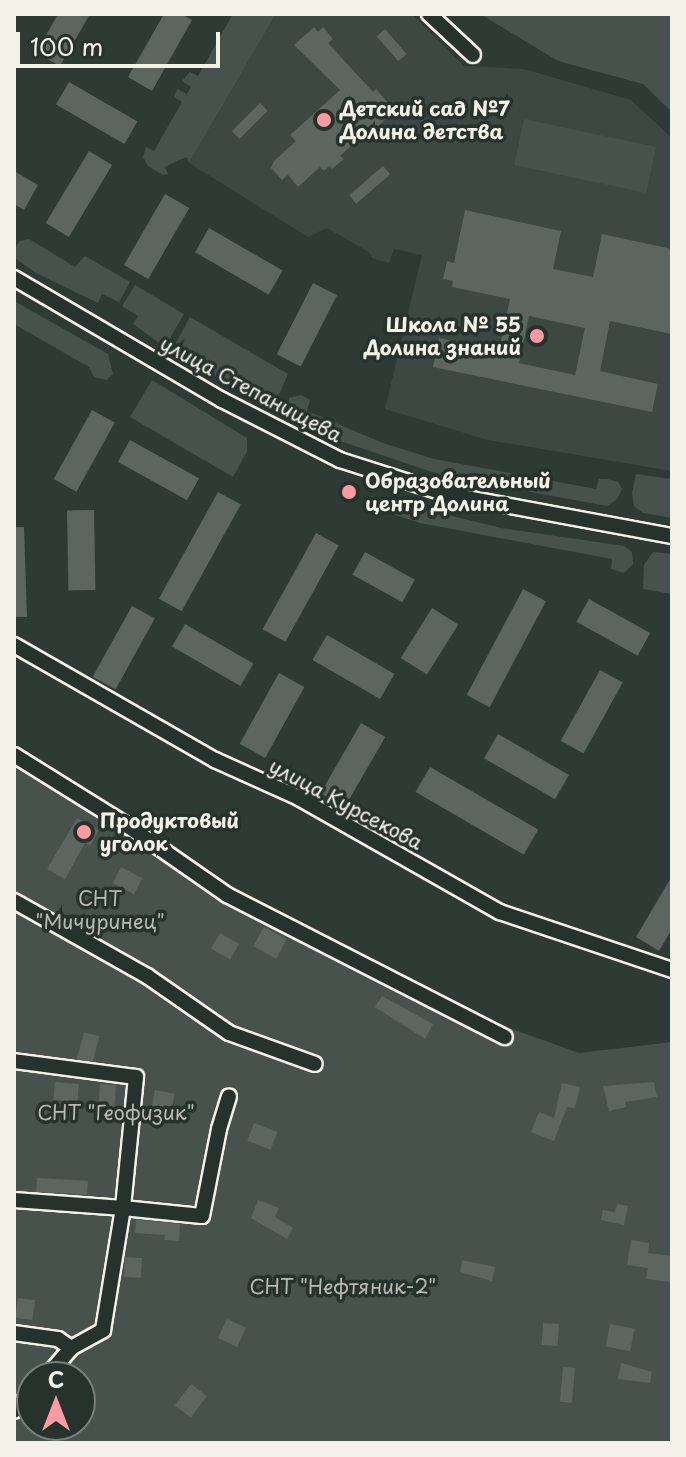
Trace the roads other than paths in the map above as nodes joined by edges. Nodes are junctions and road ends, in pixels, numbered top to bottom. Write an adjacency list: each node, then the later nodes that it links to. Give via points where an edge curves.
1 (429, 14): 2 (street)
2 (473, 55)
3 (14, 278): 4 (street, улица Степанищева, via 222,400 340,460 450,495)
4 (672, 536)
5 (14, 645): 8 (street, улица Курсекова, via 215,760 299,798 500,912)
6 (14, 755): 9 (street, via 227,895)
7 (14, 901): 11 (street, via 147,976 229,1033)
8 (672, 970)
9 (505, 1037)
10 (14, 1061): 14 (street, via 136,1077)
11 (315, 1064)
12 (229, 1097): 14 (street, via 202,1216)
13 (14, 1200): 14 (street)
14 (123, 1208): 16 (street, via 103,1330)
15 (14, 1333): 16 (street, via 58,1339)
16 (71, 1348): 17 (street)
17 (60, 1361)

